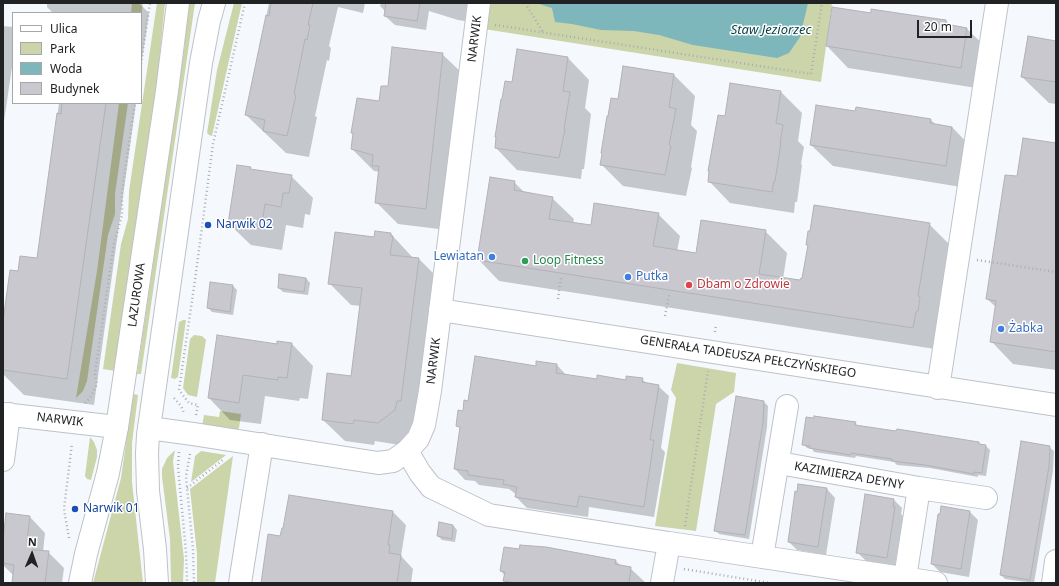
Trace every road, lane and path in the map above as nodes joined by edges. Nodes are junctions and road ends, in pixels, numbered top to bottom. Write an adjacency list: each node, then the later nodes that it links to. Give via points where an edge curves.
1 (150, 3): 10 (path)
2 (178, 3): 28 (street, LAZUROWA)
3 (214, 3): 29 (street, via 202,63)
4 (245, 3): 23 (path, via 213,144 179,390 189,404)
5 (525, 3): 9 (path)
6 (822, 3): 9 (path, via 811,74)
7 (997, 3): 12 (street)
8 (478, 13): 9 (path); 17 (street, NARWIK)
9 (543, 33)
10 (142, 57)
11 (135, 104): 22 (path, via 122,192 122,215 114,244 96,374 97,384 90,398)
12 (957, 257): 13 (path); 20 (street)
13 (1056, 272)
14 (561, 278): 16 (path)
15 (669, 296): 18 (path)
16 (558, 299)
17 (440, 310): 20 (street, GENERAŁA TADEUSZA PEŁCZYŃSKIEGO); 33 (street, NARWIK, via 424,425 418,439)
18 (665, 316)
19 (709, 365): 41 (path)
20 (938, 388): 24 (street, GENERAŁA TADEUSZA PEŁCZYŃSKIEGO)
21 (172, 396): 27 (path, via 181,406)
22 (82, 405)
23 (198, 405)
24 (1056, 405)
25 (787, 406): 37 (street, KAZIMIERZA DEYNY)
26 (6, 414): 28 (street, NARWIK); 36 (street)
27 (184, 418)
28 (118, 427): 48 (street, LAZUROWA)
29 (149, 428): 31 (street, NARWIK); 49 (street, via 147,473)
30 (73, 437): 42 (path, via 64,509)
31 (262, 444): 33 (street, NARWIK, via 378,463 393,461); 52 (street)
32 (180, 446): 50 (path, via 178,467)
33 (407, 451): 43 (street, via 431,487 489,515)
34 (190, 453): 38 (path, via 186,476)
35 (227, 457): 38 (path)
36 (3, 460)
37 (778, 463): 39 (street, KAZIMIERZA DEYNY); 44 (street, KAZIMIERZA DEYNY)
38 (187, 488): 51 (path)
39 (918, 488): 40 (street, KAZIMIERZA DEYNY); 47 (street, KAZIMIERZA DEYNY)
40 (986, 498)
41 (684, 527)
42 (69, 540)
43 (669, 543): 44 (street); 53 (street)
44 (762, 557): 47 (street)
45 (1056, 561): 56 (street)
46 (689, 570): 54 (path)
47 (905, 578): 55 (street)
48 (80, 583)
49 (157, 583)
50 (187, 583)
51 (194, 583)
52 (240, 583)
53 (662, 583)
54 (770, 583)
55 (936, 583)
56 (1053, 583)

